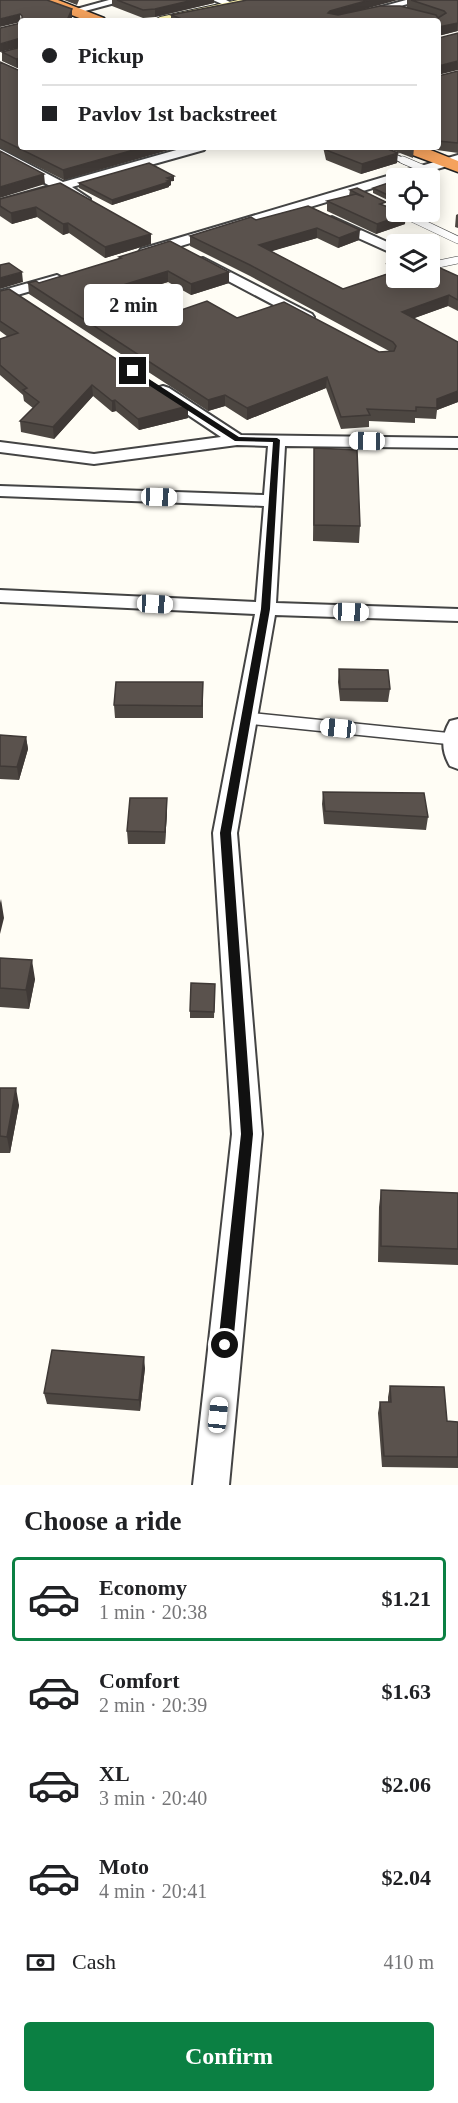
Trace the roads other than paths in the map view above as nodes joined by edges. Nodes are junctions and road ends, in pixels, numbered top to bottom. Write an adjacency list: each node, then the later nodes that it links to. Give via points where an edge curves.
1 (46, 0): 8 (highway)
2 (121, 0): 8 (street)
3 (256, 0): 6 (street)
4 (417, 0): 7 (street)
5 (372, 2): 7 (street)
6 (225, 3): 11 (street)
7 (388, 7): 9 (street); 12 (street)
8 (74, 11): 10 (highway)
9 (408, 13)
10 (92, 18)
11 (171, 18)
12 (346, 18)
13 (190, 150): 21 (street)
14 (378, 150): 18 (lane)
15 (417, 150): 17 (highway)
16 (0, 153): 21 (street)
17 (454, 163): 19 (street)
18 (422, 168)
19 (429, 168)
20 (386, 183): 24 (street)
21 (62, 187): 22 (street); 23 (street)
22 (92, 203)
23 (0, 204)
24 (300, 206): 28 (street); 29 (street)
25 (420, 222): 27 (lane)
26 (151, 235): 28 (street)
27 (458, 240)
28 (170, 245): 30 (street); 38 (street)
29 (386, 246)
30 (136, 255)
31 (458, 260): 32 (lane)
32 (440, 264)
33 (440, 272): 35 (street)
34 (68, 275): 36 (street)
35 (448, 276)
36 (6, 294): 37 (street)
37 (31, 304)
38 (324, 326)
39 (153, 384): 40 (street)
40 (237, 440): 41 (street); 43 (street, via 94,459)
41 (277, 440): 42 (street); 45 (street)
42 (458, 443)
43 (0, 447)
44 (0, 491): 45 (street)
45 (273, 501): 47 (street)
46 (0, 596): 47 (street)
47 (266, 609): 48 (street); 49 (street)
48 (458, 615)
49 (246, 718): 50 (lane); 51 (street, via 225,833 247,1134)
50 (456, 742)
51 (211, 1485)

